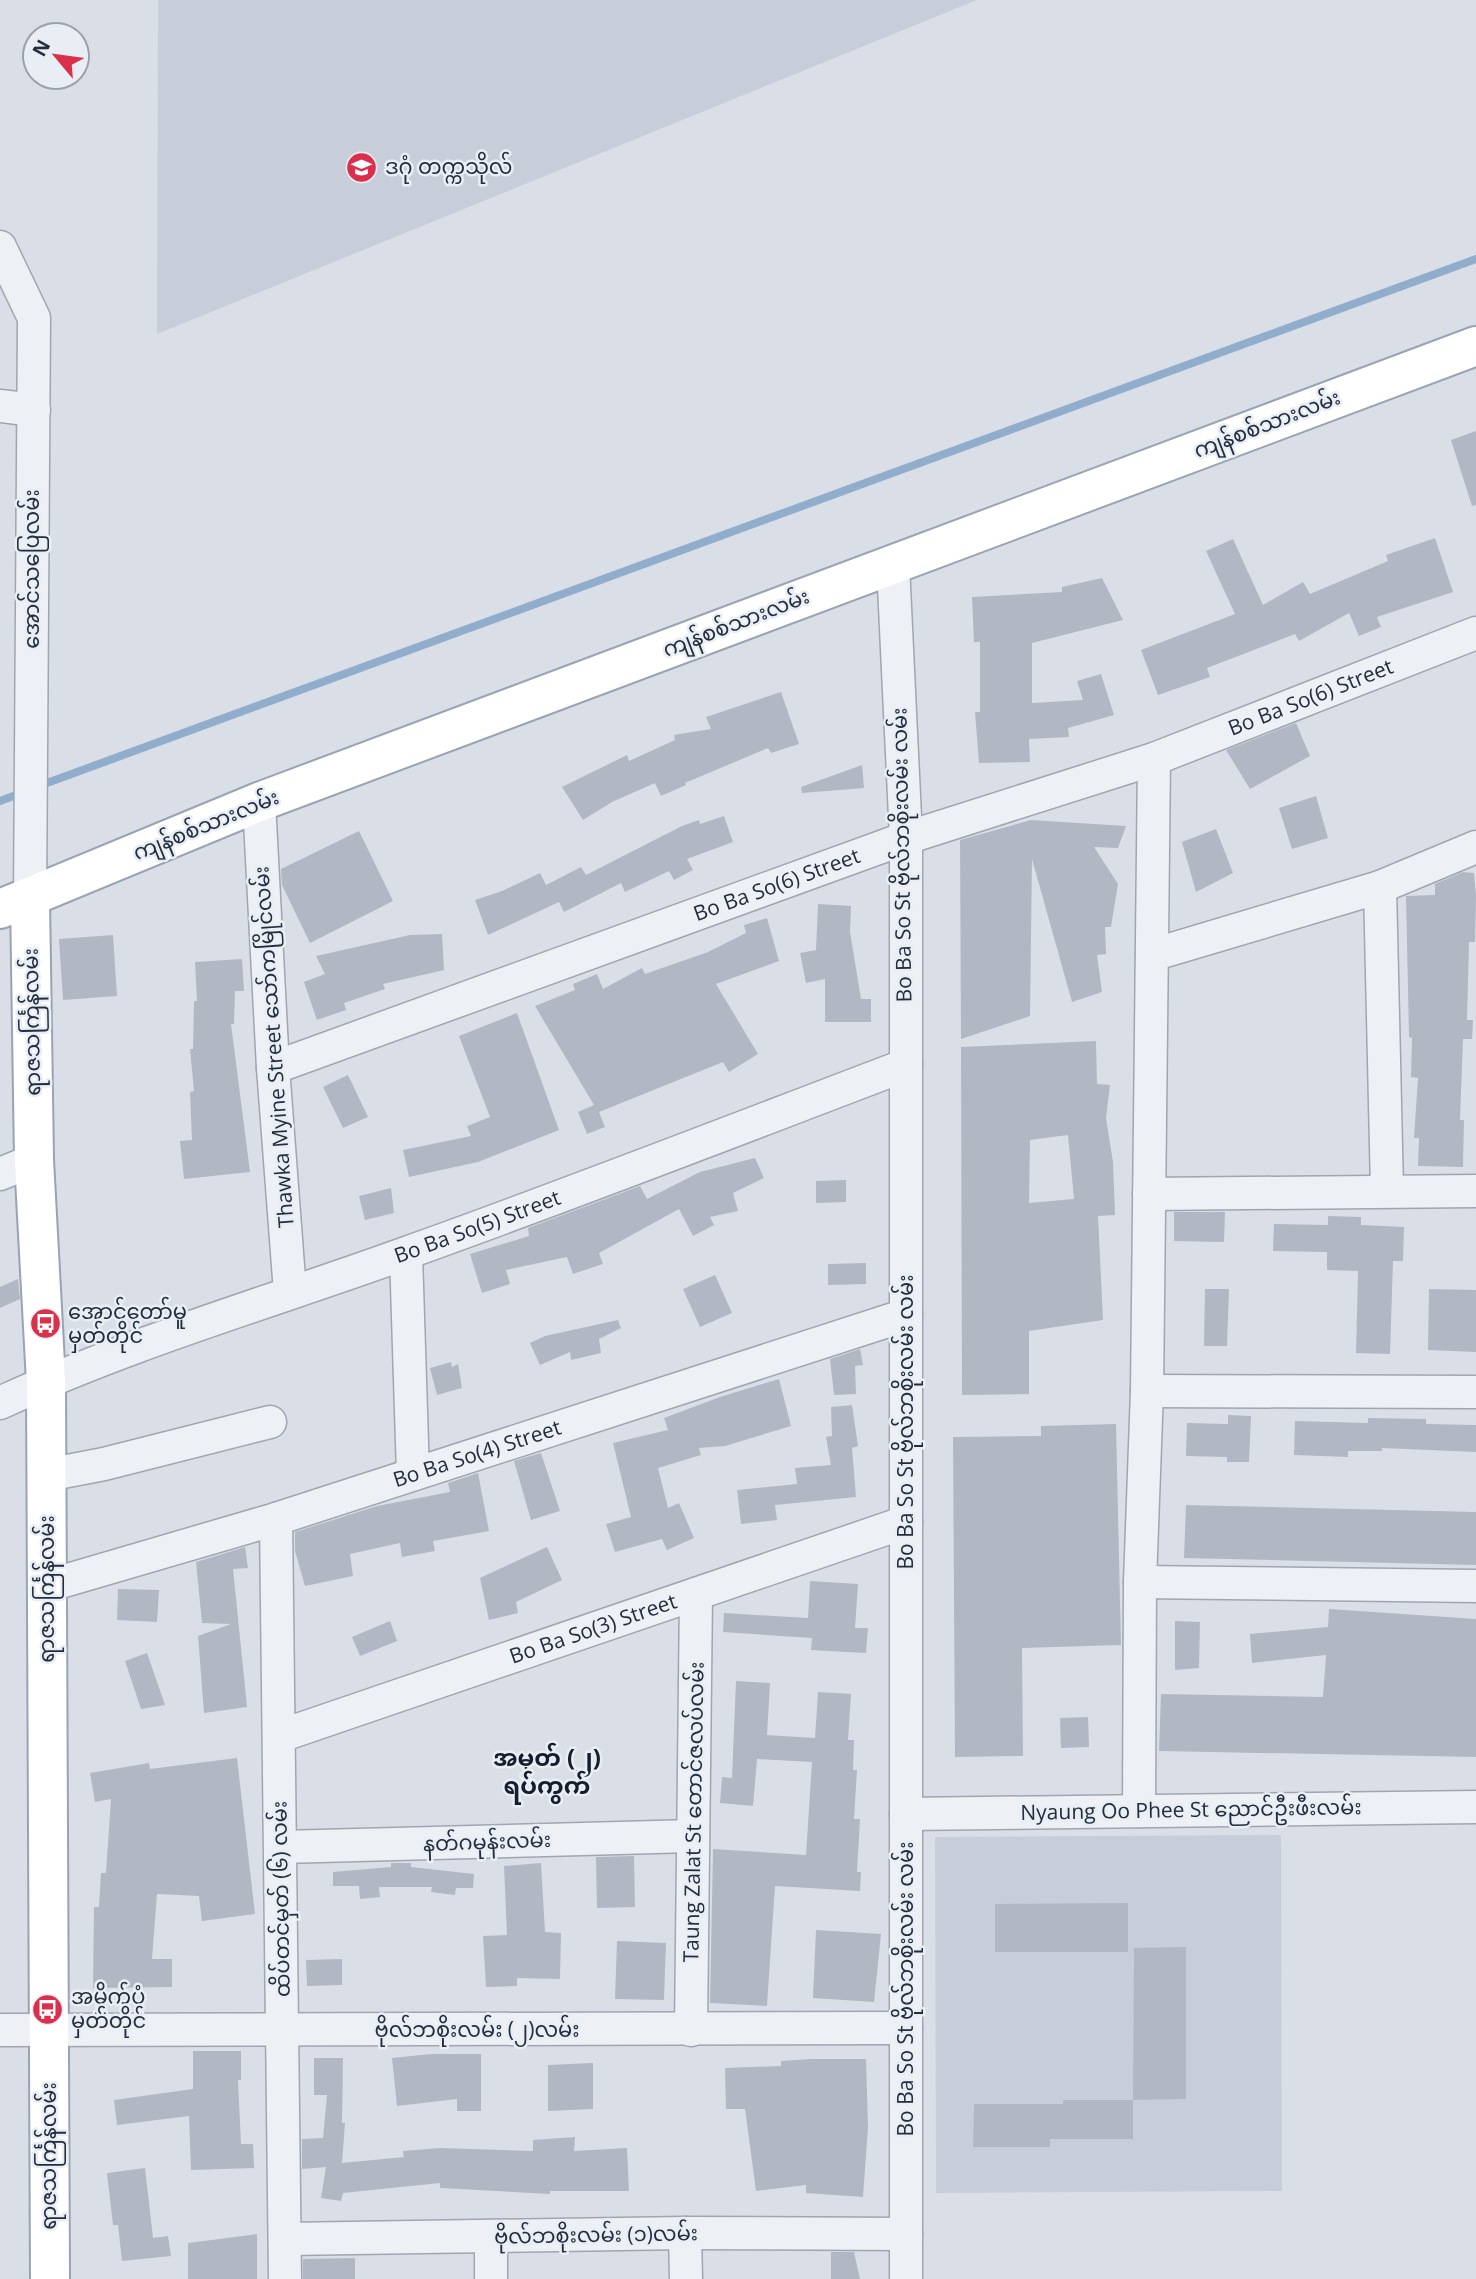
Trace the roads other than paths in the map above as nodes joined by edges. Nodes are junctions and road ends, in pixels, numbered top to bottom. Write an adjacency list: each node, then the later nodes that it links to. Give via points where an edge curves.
1 (0, 247): 4 (street, အောင်သပြေလမ်း, via 34,318)
2 (1476, 346): 5 (main road, ကျန်စစ်သားလမ်း)
3 (0, 406): 4 (street)
4 (34, 410): 12 (street, အောင်သပြေလမ်း)
5 (892, 565): 8 (main road, ကျန်စစ်သားလမ်း); 9 (street, Bo Ba So St ဗိုလ်ဘစိုးလမ်း လမ်း)
6 (1476, 633): 7 (street, Bo Ba So(6) Street)
7 (1154, 759): 9 (street, Bo Ba So(6) Street); 13 (street)
8 (259, 802): 12 (main road, ကျန်စစ်သားလမ်း); 15 (street, Thawka Myine Street သော်ကမြိုင်လမ်း)
9 (906, 838): 14 (street, Bo Ba So St ဗိုလ်ဘစိုးလမ်း လမ်း); 15 (street, Bo Ba So(6) Street)
10 (1476, 847): 11 (street)
11 (1380, 887): 13 (street); 17 (street)
12 (15, 904): 16 (main road, ရာဇသင်္ကြန်လမ်း)
13 (1152, 955): 19 (street)
14 (906, 1065): 20 (street, Bo Ba So(5) Street); 22 (street, Bo Ba So St ဗိုလ်ဘစိုးလမ်း လမ်း)
15 (273, 1068): 21 (street, Thawka Myine Street သော်ကမြိုင်လမ်း)
16 (17, 1167): 23 (main road, ရာဇသင်္ကြန်လမ်း)
17 (1387, 1190): 18 (street); 19 (street)
18 (1476, 1191)
19 (1149, 1195): 24 (street)
20 (406, 1254): 21 (street, Bo Ba So(5) Street); 28 (street)
21 (289, 1292): 23 (street, Bo Ba So(5) Street)
22 (906, 1315): 28 (street, Bo Ba So(4) Street); 31 (street, Bo Ba So St ဗိုလ်ဘစိုးလမ်း လမ်း)
23 (46, 1382): 26 (street, Bo Ba So(5) Street); 29 (main road, ရာဇသင်္ကြန်လမ်း)
24 (1147, 1391): 25 (street); 32 (street)
25 (1476, 1392)
26 (0, 1403)
27 (270, 1422): 29 (street)
28 (413, 1474): 30 (street, Bo Ba So(4) Street)
29 (47, 1475): 33 (main road, ရာဇသင်္ကြန်လမ်း)
30 (276, 1519): 33 (street, Bo Ba So(4) Street); 36 (street, ထိပ်တင်မှတ် (၆) လမ်း)
31 (906, 1522): 35 (street, Bo Ba So(3) Street); 39 (street, Bo Ba So St ဗိုလ်ဘစိုးလမ်း လမ်း)
32 (1140, 1582): 34 (street); 38 (street)
33 (47, 1586): 46 (main road, ရာဇသင်္ကြန်လမ်း)
34 (1476, 1586)
35 (696, 1594): 36 (street, Bo Ba So(3) Street); 40 (street, Taung Zalat St တောင်ဇလပ်လမ်း)
36 (279, 1735): 41 (street, ထိပ်တင်မှတ် (၆) လမ်း)
37 (1476, 1807): 38 (street, Nyaung Oo Phee St ညောင်ဦးဖီးလမ်း)
38 (1139, 1811): 39 (street, Nyaung Oo Phee St ညောင်ဦးဖီးလမ်း)
39 (906, 1814): 42 (street, Bo Ba So St ဗိုလ်ဘစိုးလမ်း လမ်း)
40 (693, 1836): 41 (street, နတ်ဂမုန်းလမ်း); 45 (street, Taung Zalat St တောင်ဇလပ်လမ်း)
41 (281, 1847): 44 (street, ထိပ်တင်မှတ် (၆) လမ်း)
42 (906, 2028): 45 (street, ဗိုလ်ဘစိုးလမ်း (၂)လမ်း); 48 (street, Bo Ba So St ဗိုလ်ဘစိုးလမ်း လမ်း)
43 (0, 2030): 46 (street, ဗိုလ်ဘစိုးလမ်း (၂)လမ်း)
44 (282, 2030): 45 (street, ဗိုလ်ဘစိုးလမ်း (၂)လမ်း); 46 (street, ဗိုလ်ဘစိုးလမ်း (၂)လမ်း); 50 (street, ထိပ်တင်မှတ် (၆) လမ်း)
45 (691, 2030)
46 (48, 2032): 51 (main road, ရာဇသင်္ကြန်လမ်း)
47 (685, 2233): 48 (street, ဗိုလ်ဘစိုးလမ်း (၁)လမ်း); 49 (street, ဗိုလ်ဘစိုးလမ်း (၁)လမ်း); 54 (street)
48 (906, 2234): 55 (street, Bo Ba So St ဗိုလ်ဘစိုးလမ်း လမ်း)
49 (491, 2236): 50 (street, ဗိုလ်ဘစိုးလမ်း (၁)လမ်း); 53 (street)
50 (285, 2239): 52 (street, ထိပ်တင်မှတ် (၆) လမ်း)
51 (50, 2279)
52 (285, 2279)
53 (491, 2279)
54 (686, 2279)
55 (906, 2279)

